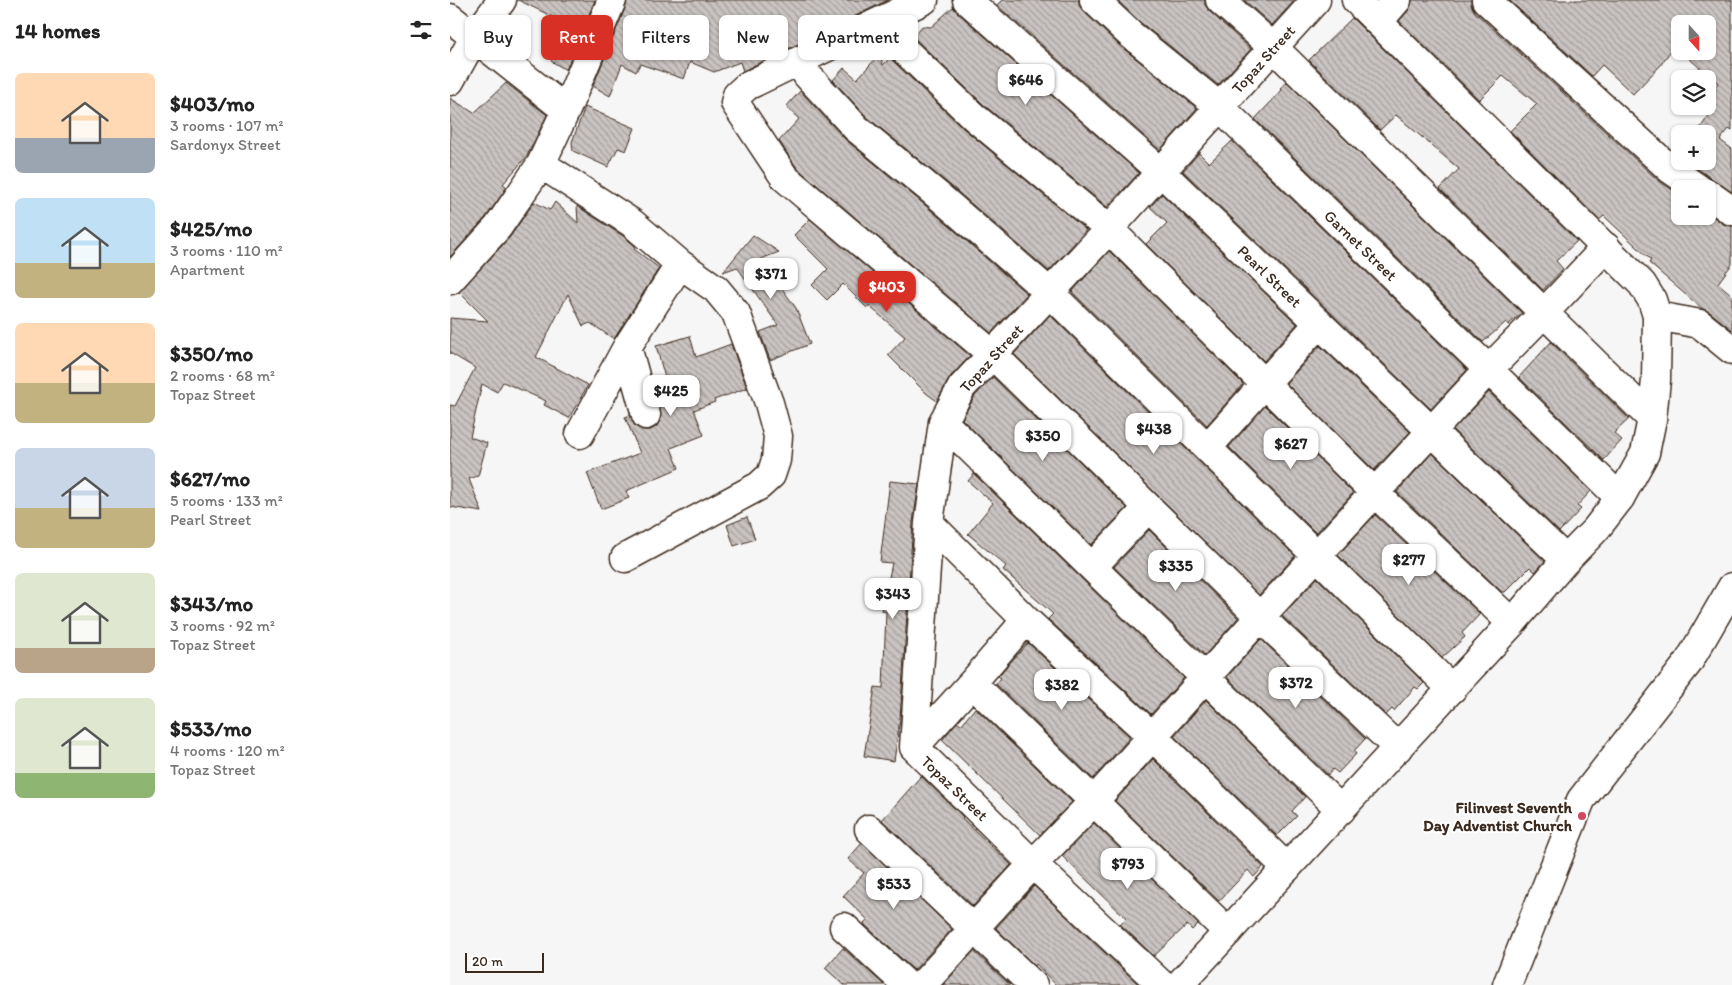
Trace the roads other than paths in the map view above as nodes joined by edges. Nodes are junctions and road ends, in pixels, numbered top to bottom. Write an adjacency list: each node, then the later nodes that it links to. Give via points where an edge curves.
1 (502, 0): 11 (street)
2 (612, 0): 23 (street)
3 (924, 0): 12 (street)
4 (967, 0): 25 (street, Pearl Street)
5 (1094, 0): 22 (street, Garnet Street, via 1130,34)
6 (1220, 0): 16 (street)
7 (1316, 0): 16 (street, Topaz Street)
8 (1356, 0): 14 (street)
9 (1397, 0): 14 (street)
10 (1486, 0): 26 (street)
11 (491, 15)
12 (894, 15)
13 (450, 18): 15 (street)
14 (1378, 22): 30 (street)
15 (465, 30)
16 (1274, 48): 22 (street, Topaz Street); 34 (street)
17 (465, 54): 21 (street)
18 (502, 60): 23 (street)
19 (915, 60): 29 (street, via 974,117)
20 (800, 61): 33 (street, via 808,75 856,128); 39 (street, via 747,86 737,95 735,104 785,178)
21 (450, 81)
22 (1220, 107): 25 (street, Topaz Street); 40 (street, Garnet Street)
23 (566, 110): 24 (street)
24 (541, 164): 31 (street, via 632,223); 32 (street, via 498,228)
25 (1161, 172): 29 (street, Topaz Street); 36 (street, Pearl Street)
26 (1686, 180)
27 (1716, 200): 28 (street)
28 (1732, 211)
29 (1109, 229): 33 (street, Topaz Street); 41 (street)
30 (1606, 247): 34 (street); 35 (street, via 1642,284)
31 (680, 264): 37 (street); 53 (street, via 716,289 736,313 774,420 778,436 776,460 771,475 760,486)
32 (450, 280)
33 (1050, 293): 39 (street, Topaz Street); 47 (street)
34 (1543, 314): 40 (street); 43 (street)
35 (1657, 316): 38 (street, via 1700,324); 43 (street)
36 (1320, 324): 41 (street); 45 (street, Pearl Street)
37 (627, 347): 42 (street); 46 (street)
38 (1732, 350)
39 (992, 354): 44 (street, Topaz Street, via 962,387); 50 (street)
40 (1488, 370): 45 (street); 49 (street, Garnet Street)
41 (1264, 384): 47 (street); 48 (street)
42 (646, 415)
43 (1652, 419): 49 (street, via 1645,453)
44 (944, 422): 51 (street, Topaz Street); 55 (street)
45 (1432, 431): 48 (street); 54 (street, Pearl Street)
46 (580, 434)
47 (1208, 448): 52 (street)
48 (1375, 493): 52 (street); 59 (street)
49 (1620, 498): 54 (street)
50 (1148, 508): 55 (street); 57 (street)
51 (928, 523): 58 (street); 64 (street, Topaz Street)
52 (1317, 555): 57 (street); 62 (street)
53 (625, 558)
54 (1566, 560): 59 (street)
55 (1092, 566): 60 (street)
56 (1732, 587): 79 (street, via 1688,663 1581,800)
57 (1260, 617): 60 (street); 65 (street)
58 (1026, 620): 61 (street); 63 (street)
59 (1512, 623): 62 (street)
60 (1205, 678): 63 (street); 67 (street)
61 (972, 683): 64 (street); 66 (street)
62 (1452, 689): 65 (street)
63 (1152, 736): 66 (street); 70 (street)
64 (914, 747): 69 (street, Topaz Street)
65 (1398, 748): 67 (street)
66 (1094, 801): 69 (street); 73 (street)
67 (1341, 810): 70 (street)
68 (869, 829): 72 (street)
69 (1033, 864): 72 (street); 77 (street, Topaz Street)
70 (1287, 868): 73 (street)
71 (844, 927): 74 (street)
72 (974, 929): 75 (street); 76 (street)
73 (1228, 932): 78 (street)
74 (906, 985)
75 (922, 985)
76 (1033, 985)
77 (1162, 985)
78 (1179, 985)
79 (1508, 985)

